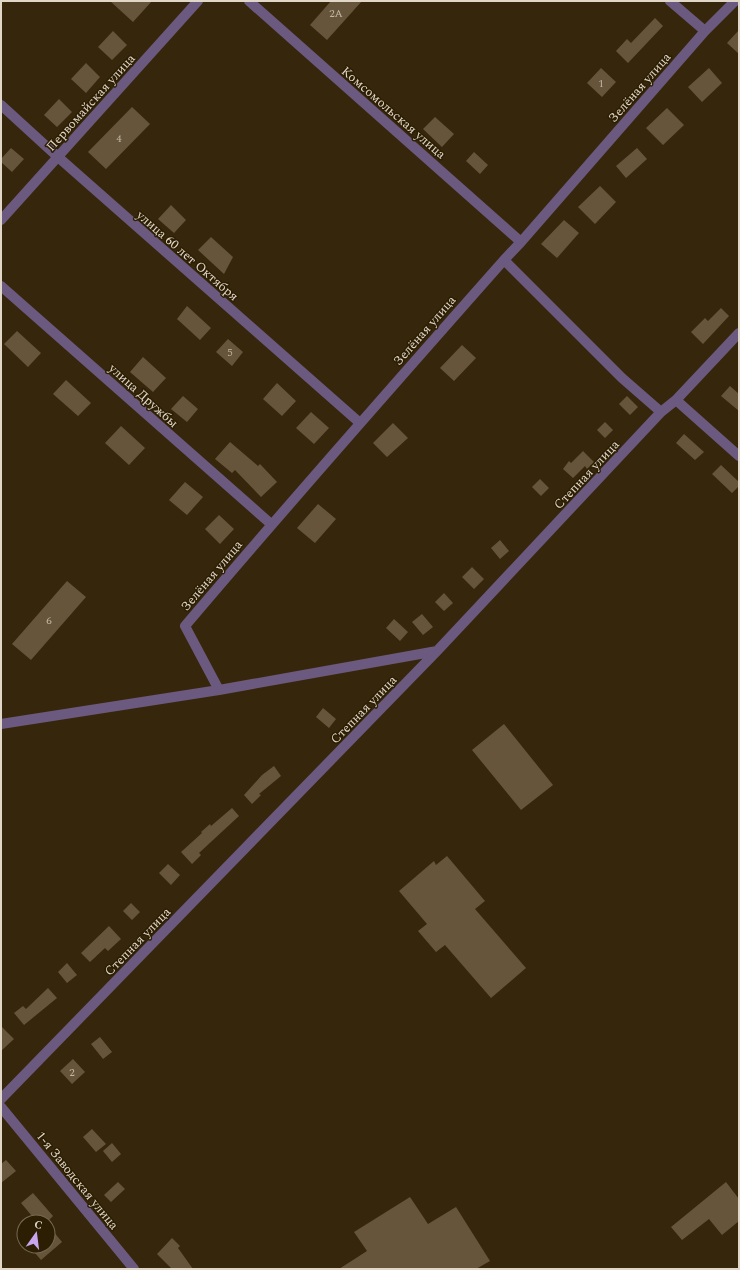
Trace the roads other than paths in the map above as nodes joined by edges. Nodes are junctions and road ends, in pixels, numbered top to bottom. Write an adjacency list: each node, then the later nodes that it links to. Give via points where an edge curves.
1 (198, 1): 7 (street, Первомайская улица)
2 (249, 1): 9 (street, Комсомольская улица)
3 (670, 1): 5 (street)
4 (735, 1): 5 (street, Зелёная улица)
5 (705, 31): 9 (street, Зелёная улица)
6 (1, 105): 7 (street, улица 60 лет Октября)
7 (58, 157): 8 (street, Первомайская улица); 15 (street, улица 60 лет Октября)
8 (1, 220)
9 (521, 242): 10 (street, Зелёная улица)
10 (504, 260): 14 (street, via 622,378); 15 (street, Зелёная улица)
11 (1, 286): 17 (street, улица Дружбы)
12 (739, 333): 13 (street, Степная улица)
13 (676, 400): 14 (street, Степная улица); 16 (street)
14 (661, 412): 18 (street, Степная улица)
15 (360, 423): 17 (street, Зелёная улица)
16 (739, 456)
17 (271, 524): 19 (street, Зелёная улица, via 185,626)
18 (437, 651): 19 (street); 21 (street, Степная улица)
19 (219, 690): 20 (street)
20 (1, 724)
21 (1, 1099)
22 (1, 1107): 23 (street, 1-я Заводская улица)
23 (134, 1269)

